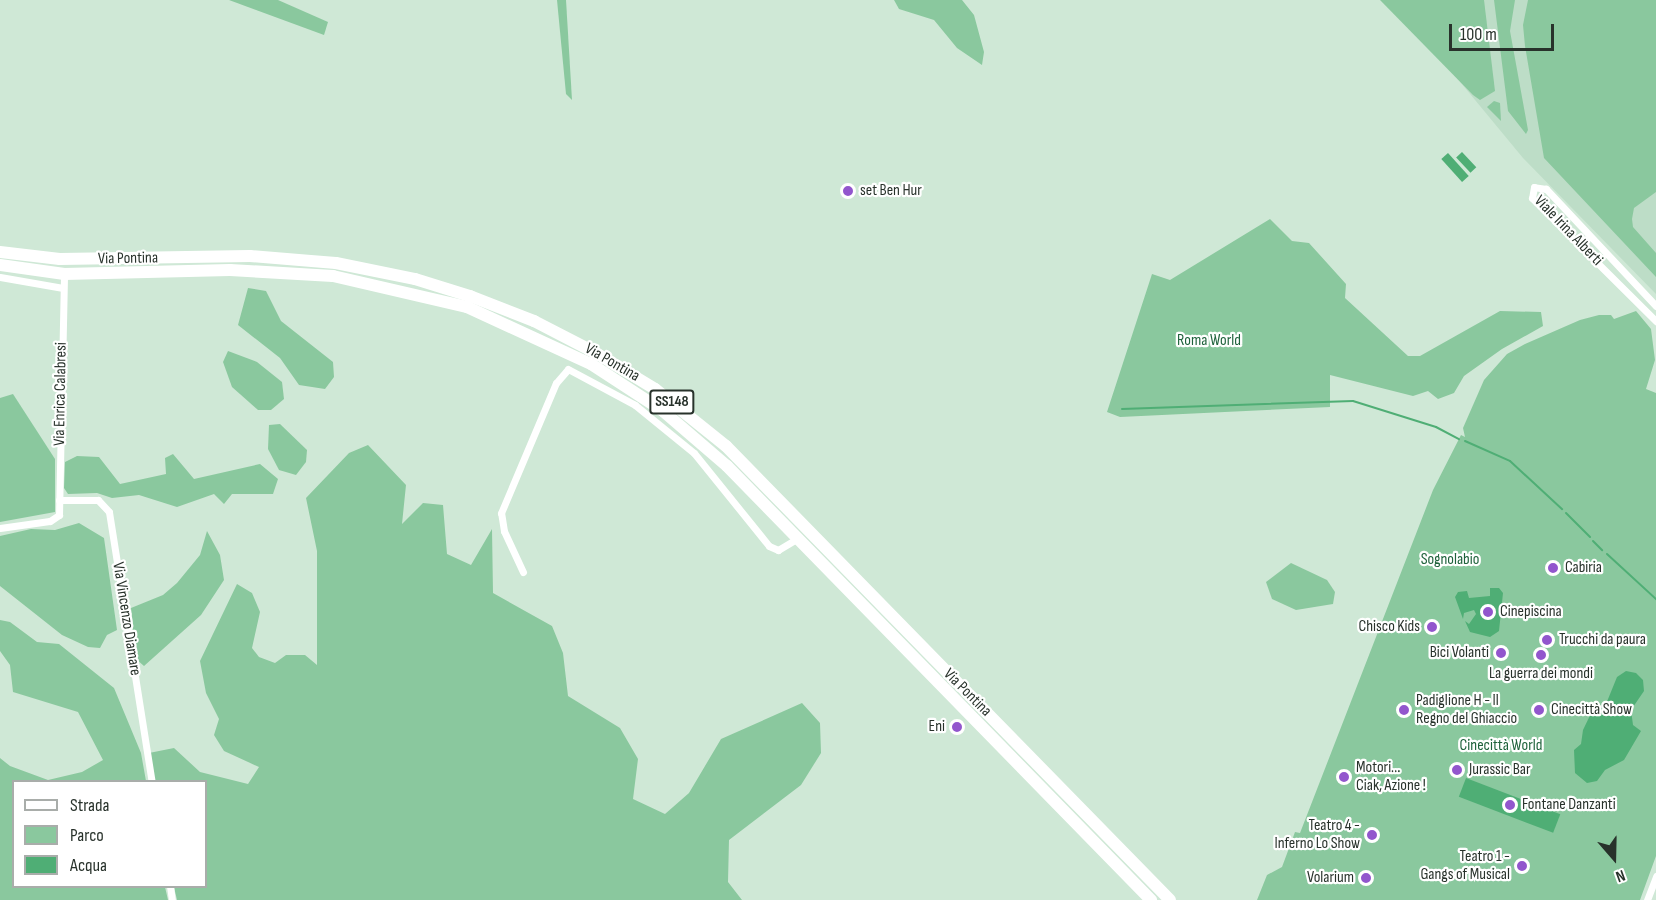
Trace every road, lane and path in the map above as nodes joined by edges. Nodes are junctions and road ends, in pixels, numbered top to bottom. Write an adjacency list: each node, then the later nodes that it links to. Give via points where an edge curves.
1 (0, 252): 13 (highway, Via Pontina / SS148, via 60,259 250,256 336,263 444,287 556,332 655,389 726,446)
2 (0, 265): 3 (highway, Via Pontina / SS148)
3 (64, 273): 5 (street, Via Enrica Calabresi); 10 (highway, Via Pontina / SS148, via 306,273 379,284 467,307 582,359 663,411 727,466)
4 (0, 277): 5 (street)
5 (63, 288): 8 (street, Via Enrica Calabresi)
6 (1656, 306): 7 (street, Viale Irina Alberti, via 1555,203 1546,189 1534,187 1532,198)
7 (1656, 321)
8 (59, 500): 9 (street, via 56,519); 12 (street, Via Vincenzo Diamare, via 98,500 109,512)
9 (0, 528)
10 (796, 539): 11 (street, via 778,550 769,546 694,453 635,405 568,369 556,383 501,513 504,531); 15 (highway, Via Pontina / SS148)
11 (522, 572)
12 (152, 780)
13 (1072, 800): 16 (highway, Via Pontina / SS148); 17 (highway, via 1090,810)
14 (1656, 876): 18 (street)
15 (1151, 900)
16 (1170, 900)
17 (1181, 900)
18 (1647, 900)

